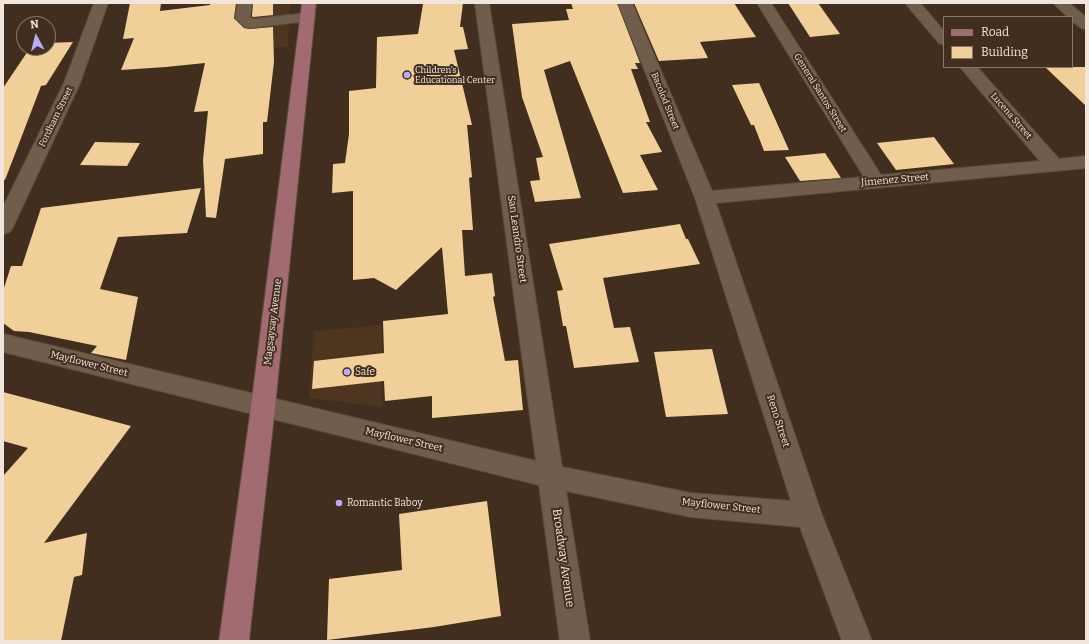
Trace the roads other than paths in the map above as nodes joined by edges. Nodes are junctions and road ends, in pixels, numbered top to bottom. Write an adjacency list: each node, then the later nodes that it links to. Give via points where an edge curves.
1 (101, 3): 16 (street, Fordham Street, via 72,83)
2 (245, 3): 8 (street, via 242,18 250,24)
3 (482, 3): 19 (street, San Leandro Street)
4 (625, 3): 15 (street, Bacolod Street)
5 (764, 3): 14 (street, General Santos Street)
6 (912, 3): 10 (street)
7 (1060, 3): 9 (street)
8 (308, 10): 18 (main road, Magsaysay Avenue)
9 (1086, 26)
10 (943, 39)
11 (969, 68): 13 (street, Lucena Street)
12 (1086, 162): 13 (street, Jimenez Street)
13 (1054, 165): 14 (street, Jimenez Street)
14 (876, 182): 15 (street, Jimenez Street)
15 (705, 198): 20 (street, Reno Street)
16 (3, 227)
17 (3, 343): 18 (street, Mayflower Street)
18 (263, 407): 19 (street, Mayflower Street); 21 (main road, Magsaysay Avenue)
19 (551, 476): 20 (street, Mayflower Street, via 691,505); 22 (street, Broadway Avenue)
20 (809, 515): 23 (street, Reno Street)
21 (234, 641)
22 (575, 641)
23 (857, 641)

